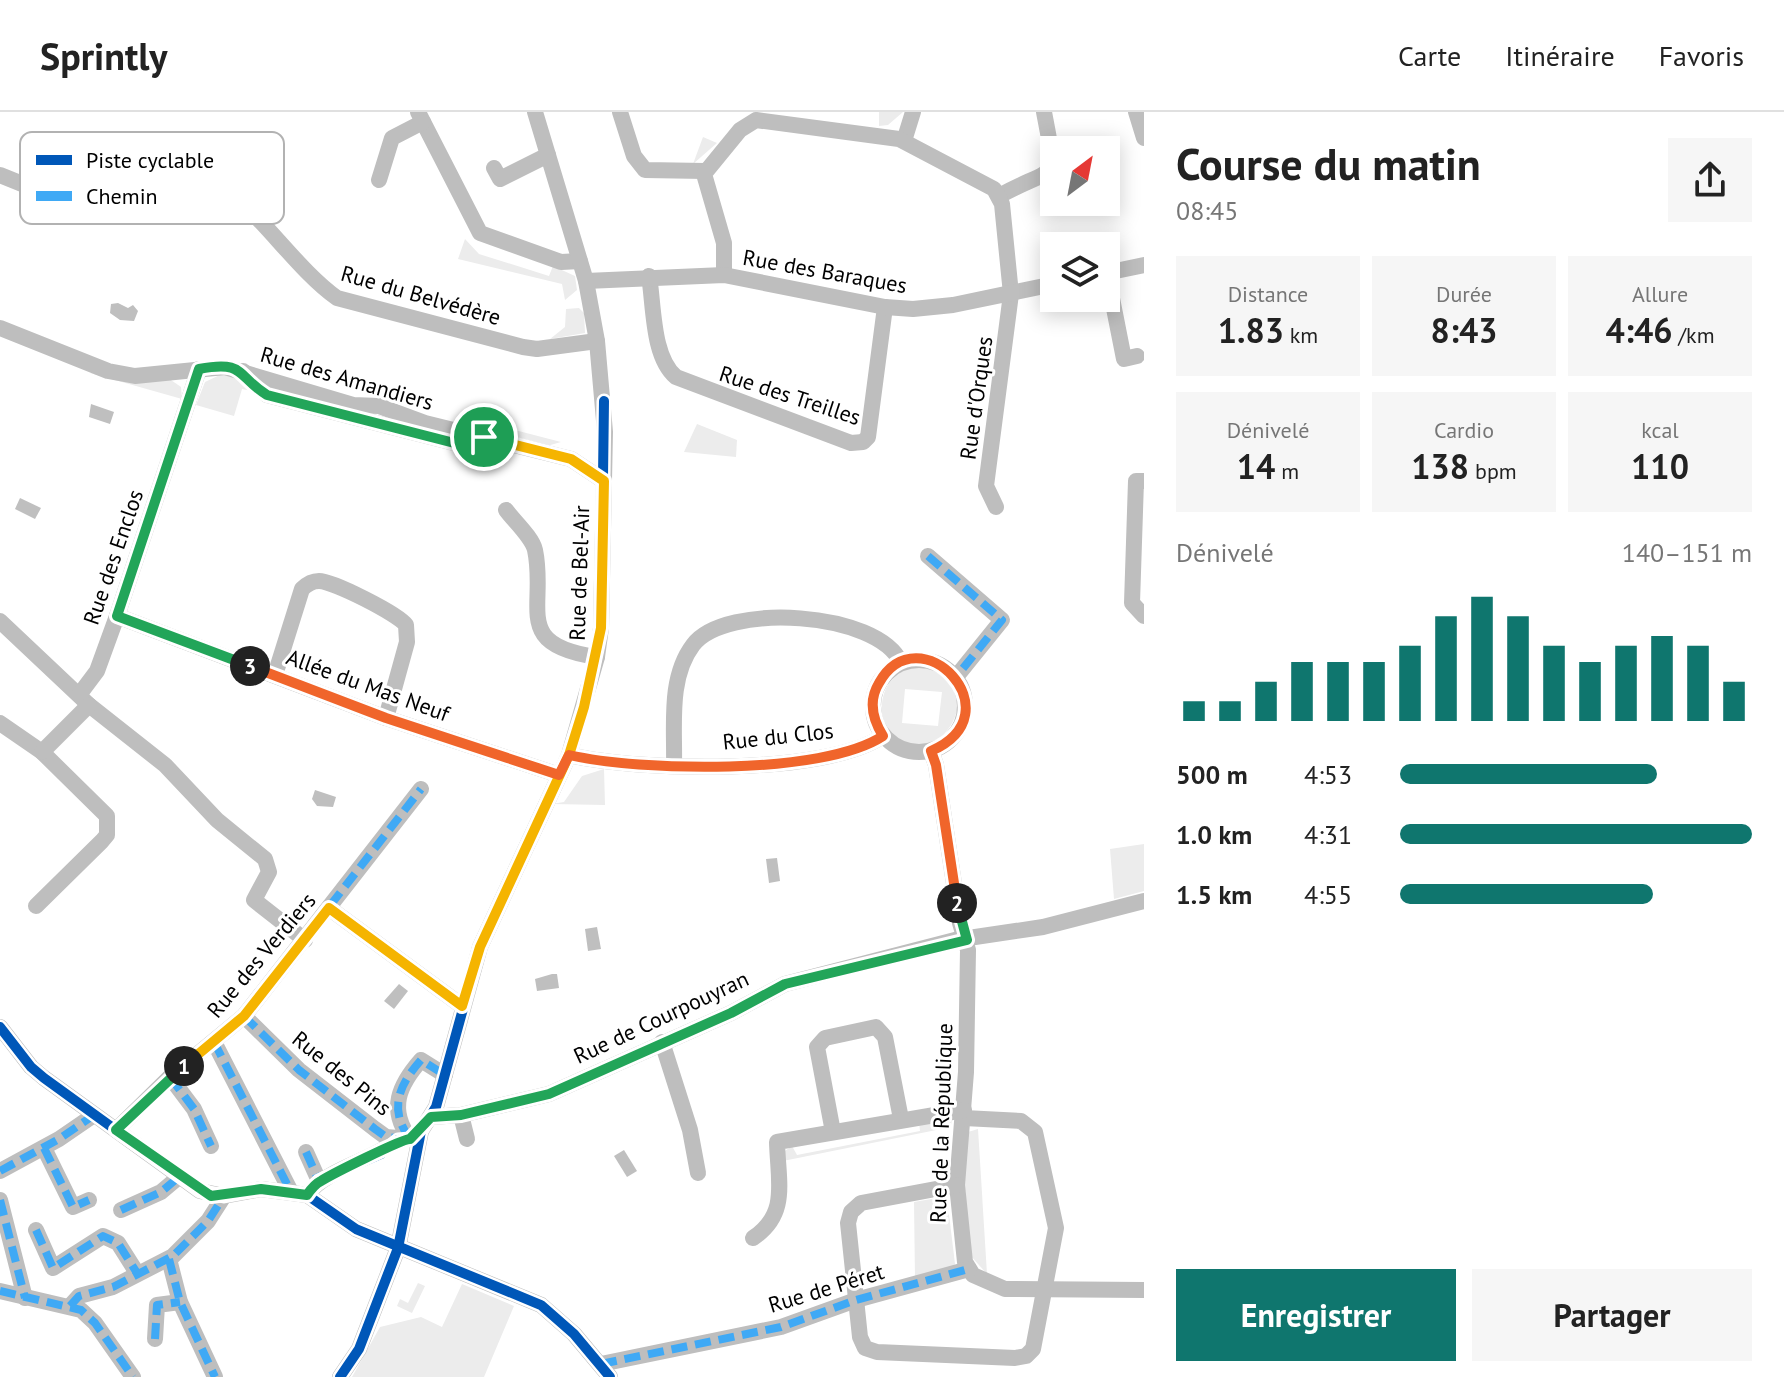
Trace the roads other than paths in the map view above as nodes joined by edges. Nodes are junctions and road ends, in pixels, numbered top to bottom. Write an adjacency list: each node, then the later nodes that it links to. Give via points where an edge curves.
1 (535, 112): 9 (street, Rue de Bel-Air)
2 (620, 112): 11 (street, via 634,156 645,170)
3 (913, 112): 8 (street)
4 (1044, 112): 15 (street, via 1053,157 1050,170)
5 (1136, 112): 7 (street)
6 (420, 117): 13 (street, via 392,138); 17 (street, via 480,233 561,262)
7 (1144, 138)
8 (904, 141): 11 (street, via 756,120 740,130); 15 (street, via 987,184)
9 (548, 155): 10 (street, via 500,179); 17 (street, Rue de Bel-Air)
10 (494, 168)
11 (705, 171): 20 (street, via 724,243)
12 (0, 175): 14 (street)
13 (379, 180)
14 (20, 183)
15 (999, 196): 24 (street, Rue d'Orques)
16 (259, 224): 28 (street, Rue du Belvédère, via 312,281 337,298 523,347)
17 (580, 261): 22 (street, Rue de Bel-Air)
18 (1144, 265): 19 (street)
19 (1120, 270)
20 (724, 275): 21 (street, Rue des Baraques); 25 (street, Rue des Baraques)
21 (649, 276): 22 (street, Rue des Baraques); 25 (street, Rue des Treilles, via 668,371 851,443 868,437)
22 (586, 281): 28 (street, Rue de Bel-Air)
23 (1040, 287): 24 (street, Rue des Baraques)
24 (1011, 294): 25 (street, Rue des Baraques, via 932,307); 33 (street, Rue d'Orques, via 986,486)
25 (885, 307)
26 (1115, 312): 29 (street)
27 (0, 328): 30 (street, Rue des Amandiers, via 108,371 135,376)
28 (597, 341): 31 (street, Rue de Bel-Air)
29 (1125, 359)
30 (199, 369): 31 (street, Rue des Amandiers, via 243,371 326,398 379,406 425,423 571,459); 36 (street, Rue des Enclos)
31 (604, 481): 39 (street, Rue de Bel-Air)
32 (1144, 481): 37 (street, via 1136,481 1132,541 1132,603)
33 (996, 507)
34 (506, 510): 39 (street, via 535,548 537,620 543,635 568,650)
35 (928, 556): 42 (street, via 1002,620)
36 (117, 616): 41 (street, Allée du Mas Neuf); 43 (street, Rue des Enclos)
37 (1144, 616)
38 (0, 621): 43 (street)
39 (597, 657): 49 (street, Rue de Bel-Air)
40 (901, 663): 42 (street, via 935,662); 46 (street, via 880,680 874,693 874,718); 50 (street, via 893,649 866,631 829,622 720,625 695,642 681,668)
41 (275, 675): 44 (street, Allée du Mas Neuf); 44 (street, via 298,595 312,583 326,583 406,625 407,642)
42 (956, 677): 47 (street, via 965,698 962,724 944,745)
43 (84, 700): 48 (street, Rue des Enclos); 56 (street, via 165,765 217,820 265,859 269,872 254,900)
44 (386, 718): 51 (street, Allée du Mas Neuf)
45 (0, 723): 48 (street)
46 (883, 736): 47 (street, via 905,750); 50 (street, Rue du Clos, via 861,748 806,759)
47 (931, 751): 57 (street, Rue de la République)
48 (42, 752): 54 (street, via 107,816 108,827 102,841)
49 (569, 755): 50 (street, Rue du Clos, via 605,763); 51 (street, Rue de Bel-Air)
50 (674, 765)
51 (559, 775): 58 (street, Rue de Bel-Air, via 480,947)
52 (421, 789): 55 (street, Rue des Verdiers)
53 (1144, 901): 57 (street, Rue de Courpouyran)
54 (36, 906)
55 (329, 908): 56 (street, Rue des Verdiers); 58 (street)
56 (305, 940): 59 (street, Rue des Verdiers)
57 (967, 940): 62 (street, Rue de Courpouyran, via 785,984); 65 (street, Rue de la République)
58 (462, 1006): 63 (street, Rue de Bel-Air)
59 (244, 1016): 61 (street, Rue des Verdiers); 70 (street, Rue des Pins, via 299,1070 375,1129)
60 (0, 1027): 66 (street, via 31,1067)
61 (214, 1042): 64 (street, Rue des Verdiers); 81 (street)
62 (662, 1042): 67 (street, Rue de Courpouyran, via 549,1094); 77 (street)
63 (445, 1075): 70 (street, Rue de Bel-Air); 70 (street, via 421,1060 400,1088 400,1125)
64 (170, 1077): 69 (street, Rue des Verdiers); 73 (street, via 194,1109)
65 (964, 1114): 68 (street); 80 (street, Rue de la République); 93 (street, via 1021,1121 1035,1132 1056,1228)
66 (94, 1115): 69 (street); 74 (street)
67 (461, 1115): 70 (street, Rue de Courpouyran); 72 (street)
68 (901, 1119): 71 (street); 71 (street, via 885,1037 876,1027 825,1038 817,1047)
69 (116, 1130): 78 (street)
70 (415, 1131): 79 (street, via 381,1154); 89 (street, Rue de Bel-Air)
71 (833, 1132): 88 (street, via 777,1142 778,1208 771,1227)
72 (467, 1139)
73 (211, 1146)
74 (44, 1148): 76 (street); 85 (street)
75 (306, 1152): 79 (street)
76 (0, 1171)
77 (698, 1173)
78 (180, 1176): 83 (street, via 200,1191); 86 (street, via 161,1192)
79 (319, 1181): 82 (street)
80 (957, 1185): 91 (street, Rue de la République, via 960,1246); 97 (street, via 856,1206 848,1223)
81 (290, 1190): 82 (street); 83 (street)
82 (307, 1195): 89 (street, via 356,1229)
83 (224, 1196): 90 (street, via 202,1228)
84 (0, 1200): 96 (street)
85 (75, 1206)
86 (121, 1210)
87 (36, 1230): 92 (street, via 53,1268 104,1232 118,1243)
88 (753, 1238)
89 (398, 1248): 101 (street, via 530,1298 574,1334); 104 (street, Rue de Bel-Air, via 359,1349)
90 (171, 1258): 92 (street); 98 (street)
91 (969, 1269): 93 (street, via 995,1287); 97 (street, Rue de Péret)
92 (137, 1273): 99 (street, via 113,1287 79,1296)
93 (1046, 1290): 94 (street); 97 (street, via 1033,1349 1015,1358 871,1351 860,1337)
94 (1144, 1290)
95 (0, 1291): 96 (street)
96 (25, 1298): 99 (street)
97 (856, 1300): 101 (street, Rue de Péret, via 781,1327)
98 (180, 1302): 100 (street, via 157,1305); 103 (street)
99 (73, 1307): 102 (street, via 95,1323)
100 (155, 1339)
101 (606, 1371)
102 (133, 1377)
103 (215, 1377)
104 (340, 1377)

